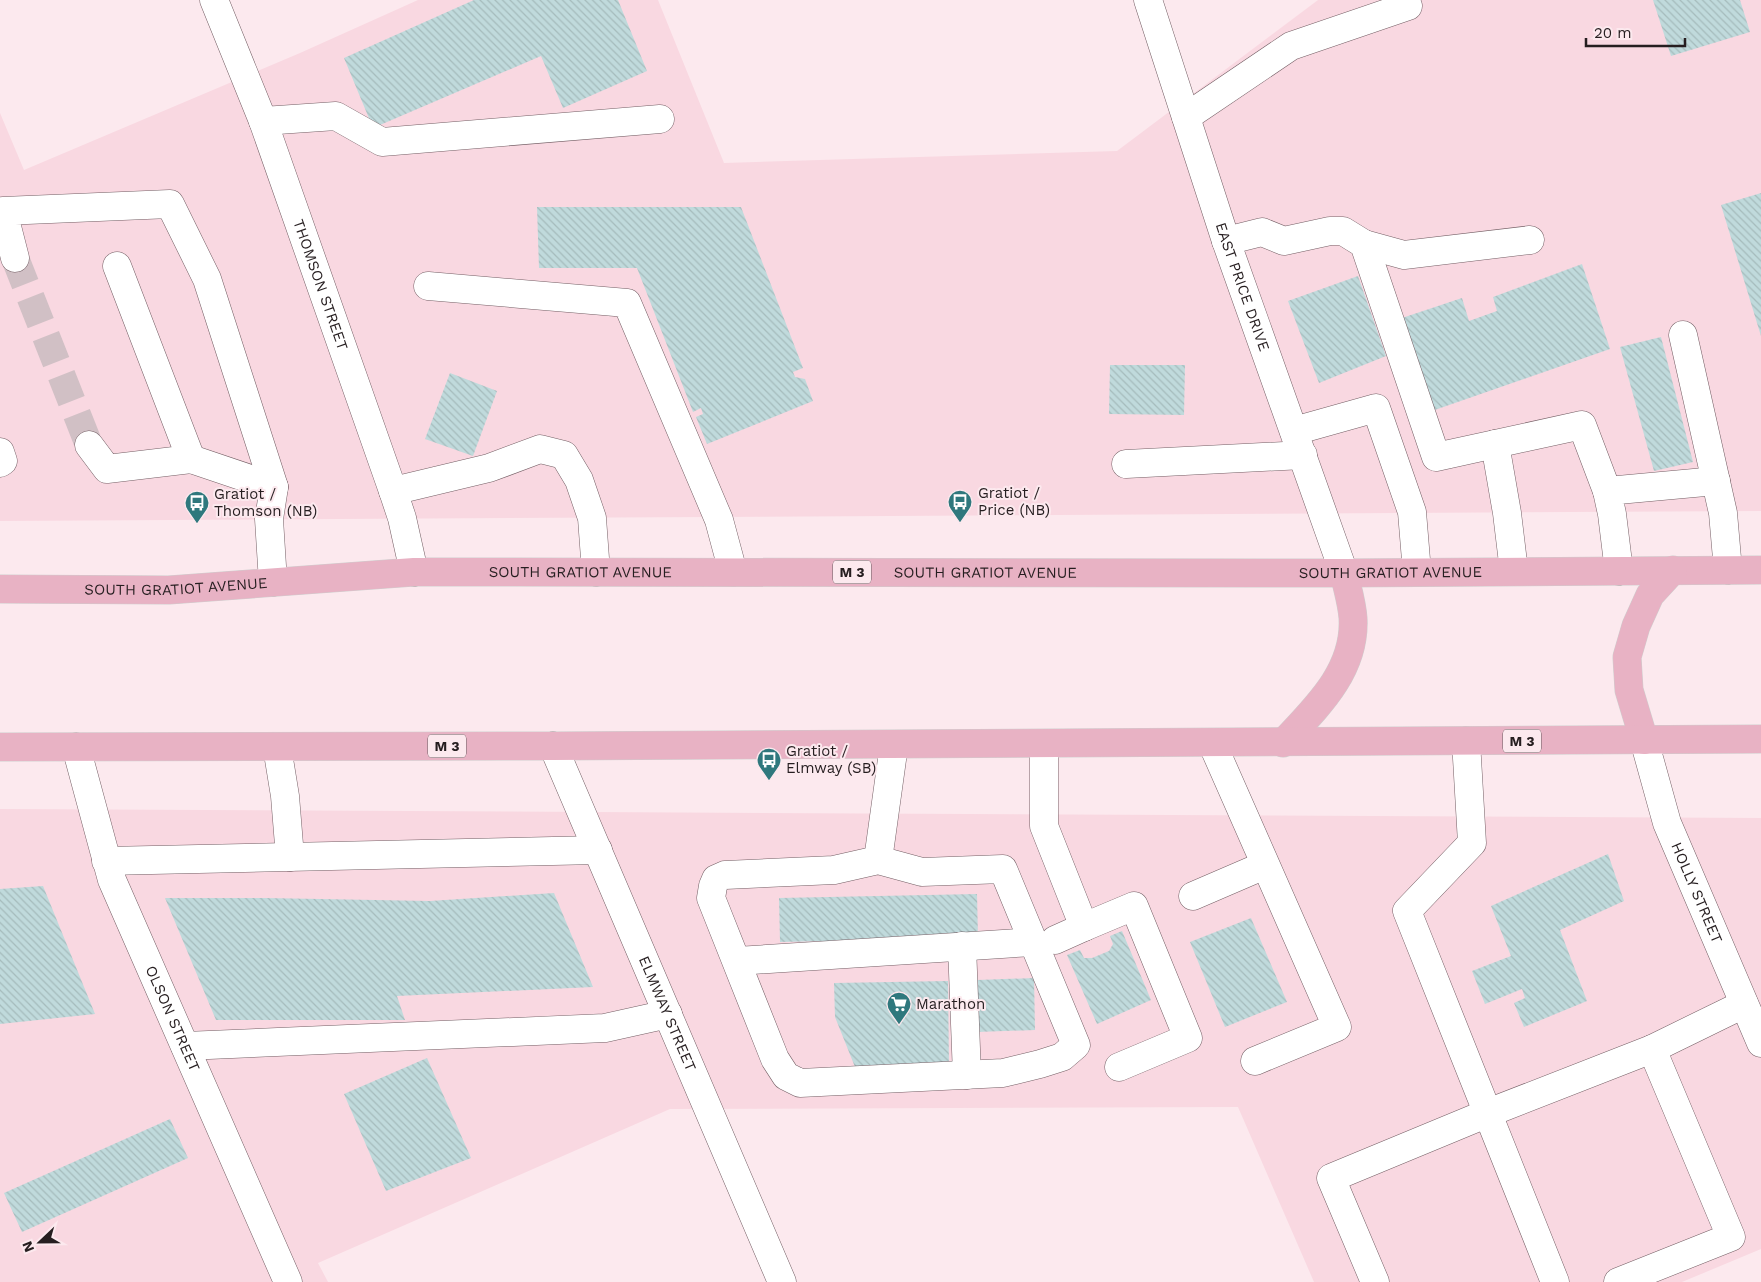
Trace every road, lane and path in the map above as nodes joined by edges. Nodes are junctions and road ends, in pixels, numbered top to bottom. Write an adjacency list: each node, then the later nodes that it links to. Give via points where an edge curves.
1 (214, 0): 6 (street, THOMSON STREET)
2 (1148, 0): 4 (street, EAST PRICE DRIVE)
3 (1408, 6): 4 (street, via 1291,46)
4 (1186, 117): 8 (street, EAST PRICE DRIVE)
5 (660, 119): 6 (street, via 382,142 336,116)
6 (263, 122): 23 (street, THOMSON STREET)
7 (1530, 240): 9 (street, via 1404,255)
8 (1226, 241): 9 (street, via 1262,232 1284,241 1343,231); 14 (street, EAST PRICE DRIVE)
9 (1364, 244): 15 (street, via 1436,458)
10 (16, 258): 22 (street, via 3,212 170,204 207,279)
11 (117, 266): 18 (street)
12 (428, 286): 32 (street, via 627,303 719,520)
13 (1683, 335): 21 (street)
14 (1298, 443): 20 (street); 33 (street, via 1376,408 1412,512); 34 (street, EAST PRICE DRIVE)
15 (1495, 444): 24 (street, via 1582,425); 28 (street, via 1508,513)
16 (89, 445): 18 (street, via 108,469)
17 (0, 452): 19 (street, via 3,460)
18 (191, 459): 22 (street)
19 (0, 463)
20 (1126, 464)
21 (1716, 481): 24 (street); 26 (street, via 1723,514)
22 (274, 487): 35 (street, via 269,519)
23 (393, 491): 30 (street, THOMSON STREET); 31 (street, via 489,468 540,449 564,455 579,480 592,518)
24 (1608, 491): 29 (street)
25 (1673, 570): 26 (main road, SOUTH GRATIOT AVENUE / M 3); 29 (main road, SOUTH GRATIOT AVENUE / M 3); 38 (main road, via 1650,595 1627,657 1629,690)
26 (1728, 570): 27 (main road, SOUTH GRATIOT AVENUE / M 3)
27 (1761, 570)
28 (1514, 571): 29 (main road, SOUTH GRATIOT AVENUE / M 3); 33 (main road, SOUTH GRATIOT AVENUE / M 3)
29 (1619, 571)
30 (414, 572): 31 (main road, SOUTH GRATIOT AVENUE / M 3); 35 (main road, SOUTH GRATIOT AVENUE / M 3)
31 (596, 572): 32 (main road, SOUTH GRATIOT AVENUE / M 3)
32 (733, 572): 34 (main road, SOUTH GRATIOT AVENUE / M 3)
33 (1417, 572): 34 (main road, SOUTH GRATIOT AVENUE / M 3)
34 (1344, 573): 41 (main road, via 1353,618 1352,647 1324,699)
35 (273, 582): 36 (main road, SOUTH GRATIOT AVENUE / M 3, via 169,590)
36 (0, 589)
37 (1761, 739): 38 (main road, M 3)
38 (1644, 740): 39 (main road, M 3); 58 (street, HOLLY STREET, via 1667,823)
39 (1466, 741): 41 (main road, M 3); 66 (street, via 1472,843 1407,911)
40 (1212, 743): 41 (main road, M 3); 42 (main road, M 3); 52 (street)
41 (1283, 743)
42 (1044, 744): 43 (main road, M 3); 54 (street, via 1044,826)
43 (894, 745): 44 (main road, M 3); 50 (street)
44 (553, 746): 47 (main road, M 3); 48 (street, ELMWAY STREET)
45 (0, 747): 46 (main road, M 3)
46 (76, 747): 47 (main road, M 3); 51 (street, OLSON STREET)
47 (277, 747): 49 (street)
48 (598, 850): 49 (street); 59 (street, ELMWAY STREET)
49 (290, 857): 51 (street)
50 (878, 860): 55 (street, via 922,872 1003,869); 57 (street, via 834,870 725,875 716,879 711,898)
51 (106, 861): 61 (street, OLSON STREET)
52 (1265, 865): 53 (street); 63 (street, via 1337,1027)
53 (1193, 896)
54 (1084, 927): 55 (street); 64 (street, via 1134,906 1188,1038)
55 (1044, 941): 56 (street); 65 (street, via 1076,1045 1062,1057 1040,1064 1003,1073)
56 (962, 946): 57 (street); 65 (street)
57 (737, 961): 65 (street, via 776,1059 786,1076 800,1083)
58 (1744, 1004): 60 (street, HOLLY STREET); 62 (street)
59 (668, 1014): 61 (street, via 605,1028); 68 (street, ELMWAY STREET)
60 (1761, 1043)
61 (184, 1046): 67 (street, OLSON STREET)
62 (1652, 1049): 66 (street); 71 (street, via 1731,1237)
63 (1255, 1061)
64 (1119, 1067)
65 (967, 1075)
66 (1488, 1113): 69 (street, via 1331,1178); 70 (street)
67 (288, 1282)
68 (782, 1282)
69 (1375, 1282)
70 (1555, 1282)
71 (1618, 1282)

